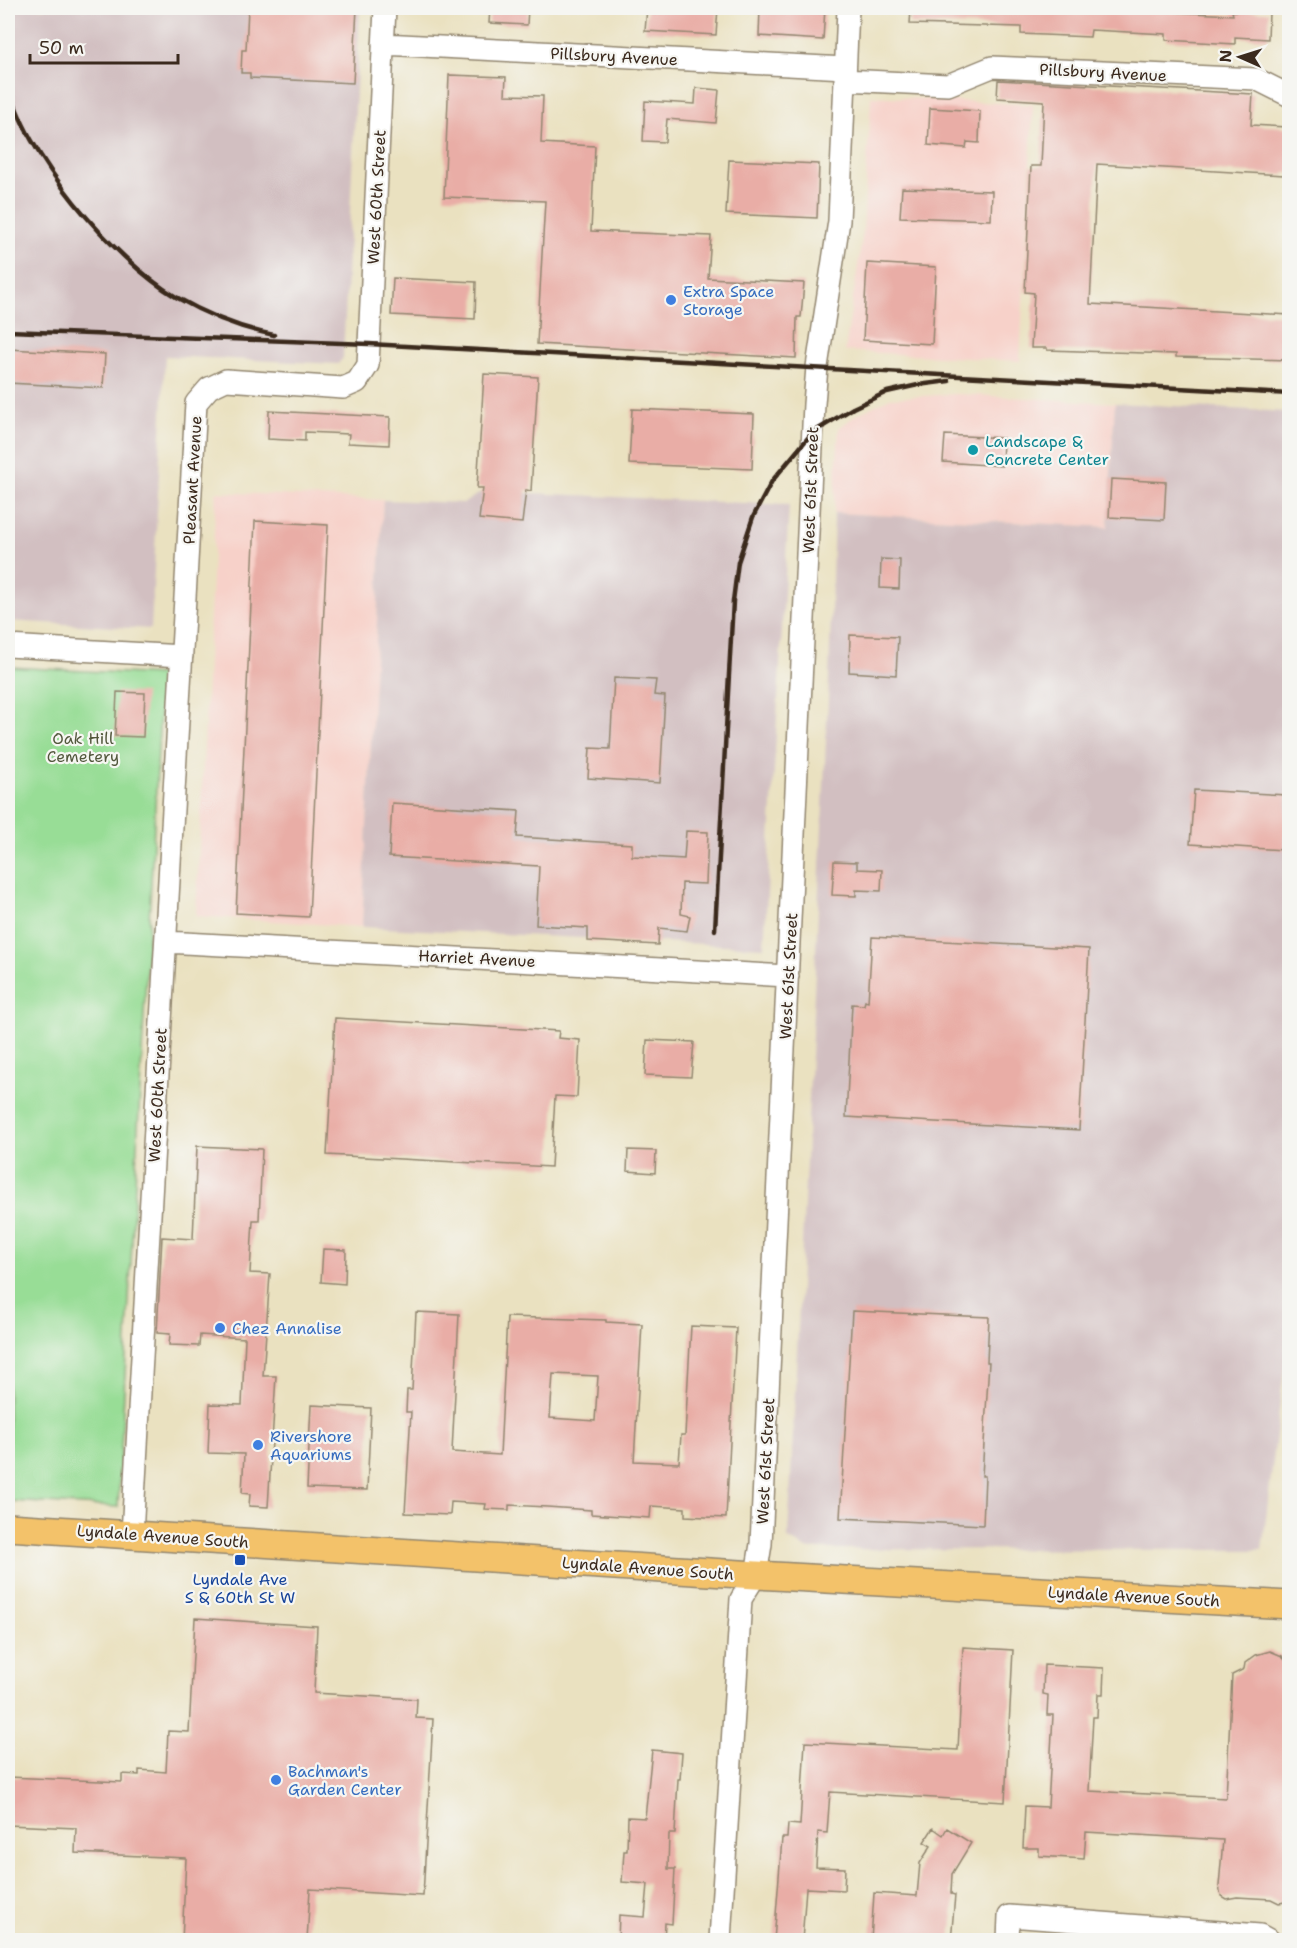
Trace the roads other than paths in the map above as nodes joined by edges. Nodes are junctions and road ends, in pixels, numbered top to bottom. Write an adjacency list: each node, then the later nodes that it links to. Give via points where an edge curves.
1 (385, 8): 3 (street, West 60th Street)
2 (848, 8): 4 (street, West 61st Street)
3 (383, 44): 4 (street, Pillsbury Avenue); 6 (street, West 60th Street, via 368,365)
4 (845, 74): 5 (street, Pillsbury Avenue, via 948,85 992,67 1256,79); 10 (street, West 61st Street, via 839,221 816,367)
5 (1290, 96)
6 (357, 382): 8 (street, Pleasant Avenue, via 342,388 226,380 208,388 196,404)
7 (8, 645): 8 (street)
8 (182, 656): 9 (street, West 60th Street)
9 (166, 942): 10 (street, Harriet Avenue); 12 (street, West 60th Street)
10 (788, 975): 13 (street, West 61st Street, via 761,1544)
11 (8, 1527): 12 (main road, Lyndale Avenue South)
12 (132, 1534): 13 (main road, Lyndale Avenue South)
13 (756, 1575): 14 (main road, Lyndale Avenue South); 15 (street, West 61st Street, via 741,1599)
14 (1290, 1605)
15 (720, 1941)
16 (1008, 1941): 17 (street, via 1009,1916 1260,1935)
17 (1269, 1941)

